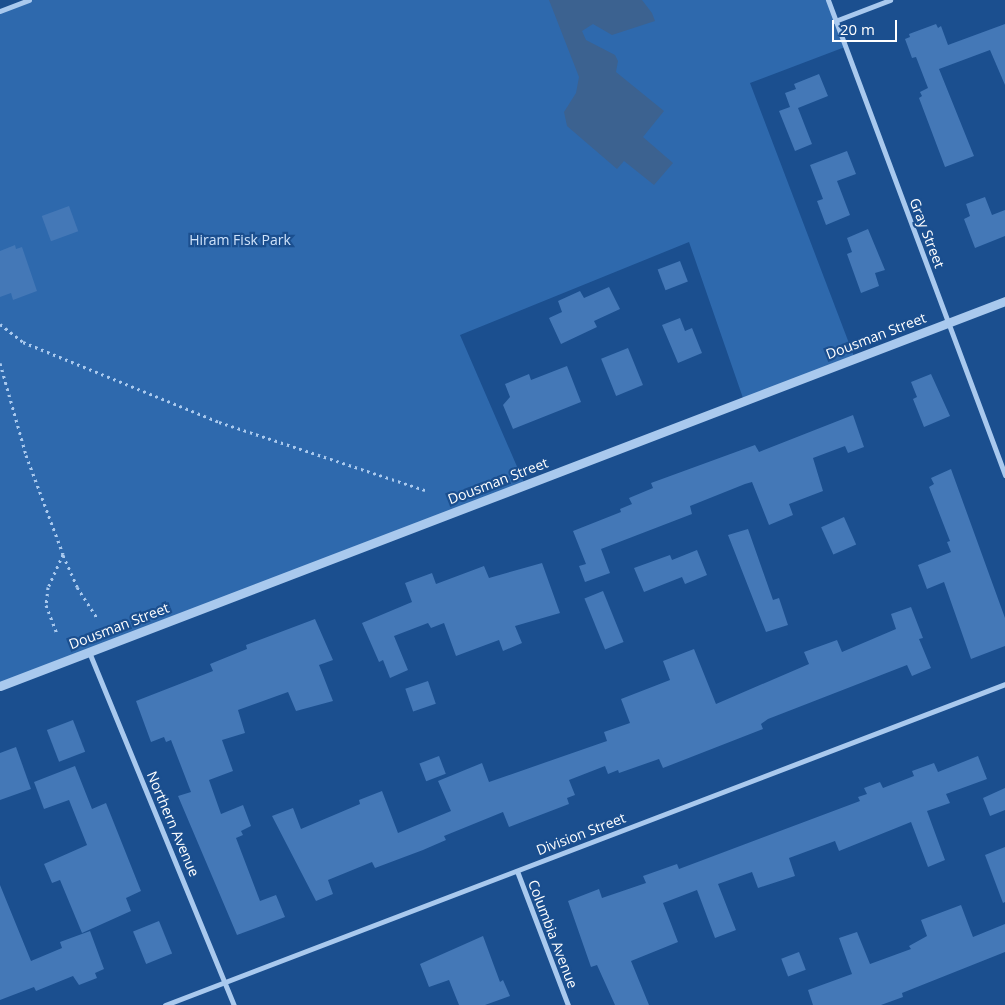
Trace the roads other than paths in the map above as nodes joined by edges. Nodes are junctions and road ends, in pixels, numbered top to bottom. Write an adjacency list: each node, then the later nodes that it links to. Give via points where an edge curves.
1 (29, 0): 4 (street)
2 (828, 0): 5 (street, Gray Street)
3 (890, 0): 5 (street)
4 (0, 11)
5 (835, 21): 7 (street, Gray Street)
6 (1005, 301): 7 (street, Dousman Street)
7 (948, 323): 8 (street, Gray Street); 9 (street, Dousman Street)
8 (1005, 474)
9 (89, 652): 11 (street, Dousman Street); 13 (street, Northern Avenue)
10 (1005, 684): 12 (street, Division Street)
11 (0, 686)
12 (517, 871): 13 (street, Division Street); 16 (street, Columbia Avenue)
13 (226, 982): 14 (street, Division Street); 15 (street, Northern Avenue)
14 (165, 1005)
15 (234, 1005)
16 (568, 1005)

